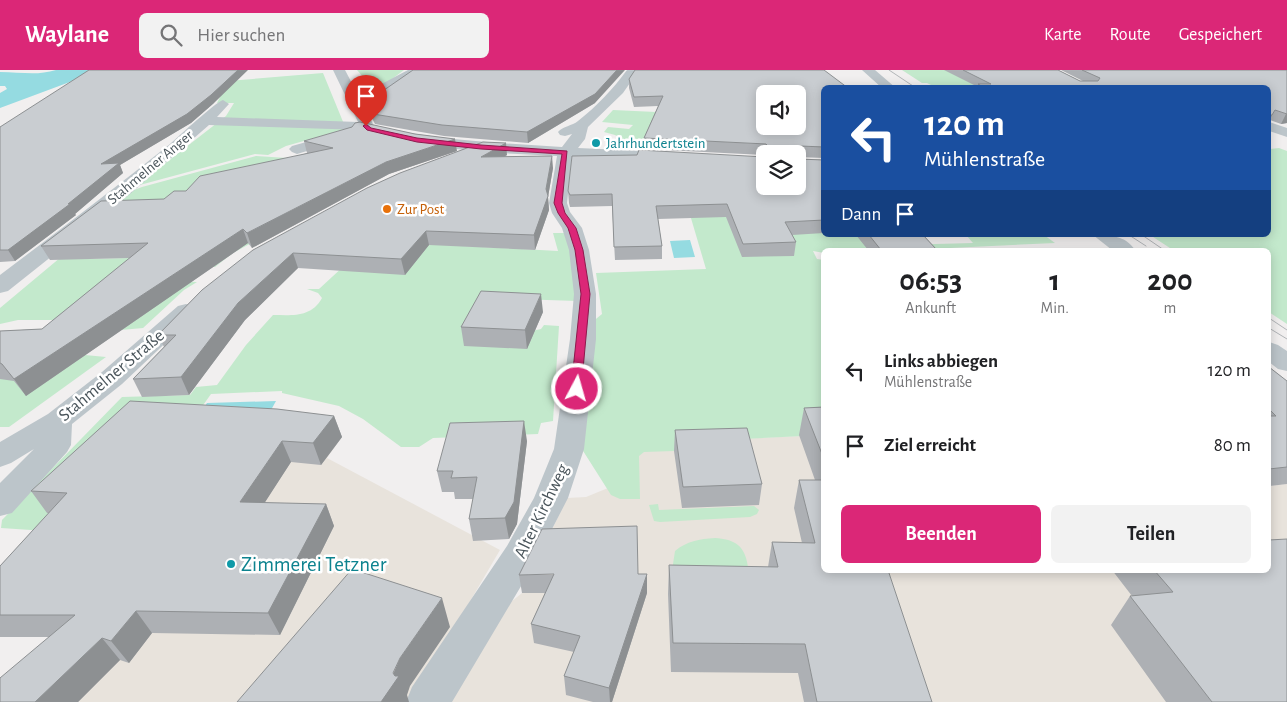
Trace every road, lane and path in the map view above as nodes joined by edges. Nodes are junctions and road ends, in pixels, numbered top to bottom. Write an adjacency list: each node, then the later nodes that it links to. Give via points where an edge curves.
1 (339, 70): 6 (street)
2 (416, 70): 6 (street, via 378,91)
3 (633, 70): 10 (street, via 619,90)
4 (868, 70): 5 (street)
5 (886, 85)
6 (352, 96): 8 (street)
7 (222, 104): 9 (street, Stahmelner Anger)
8 (364, 120): 9 (street, Stahmelner Anger, via 301,124); 13 (street, Stahmelner Anger, via 369,129 417,140); 14 (street, via 347,134)
9 (206, 121): 21 (street, Stahmelner Anger, via 124,190)
10 (581, 126): 15 (street, via 552,137); 16 (street, via 578,139)
11 (1271, 127): 12 (street)
12 (1287, 133)
13 (481, 147): 15 (street, Stahmelner Anger); 18 (street)
14 (297, 149)
15 (534, 150): 16 (street, Stahmelner Anger)
16 (565, 152): 17 (street, Stahmelner Anger); 28 (street, Alter Kirchweg, via 558,203 572,228 579,250 585,294 570,449 551,498 520,556)
17 (678, 158)
18 (438, 165)
19 (1106, 237): 20 (street)
20 (1122, 248)
21 (0, 286)
22 (199, 299): 25 (street, Stahmelner Straße, via 112,378)
23 (1271, 351): 24 (street)
24 (1287, 363)
25 (58, 421): 26 (street, Stahmelner Straße); 27 (street, via 56,444)
26 (1, 456)
27 (0, 504)
28 (428, 702)

